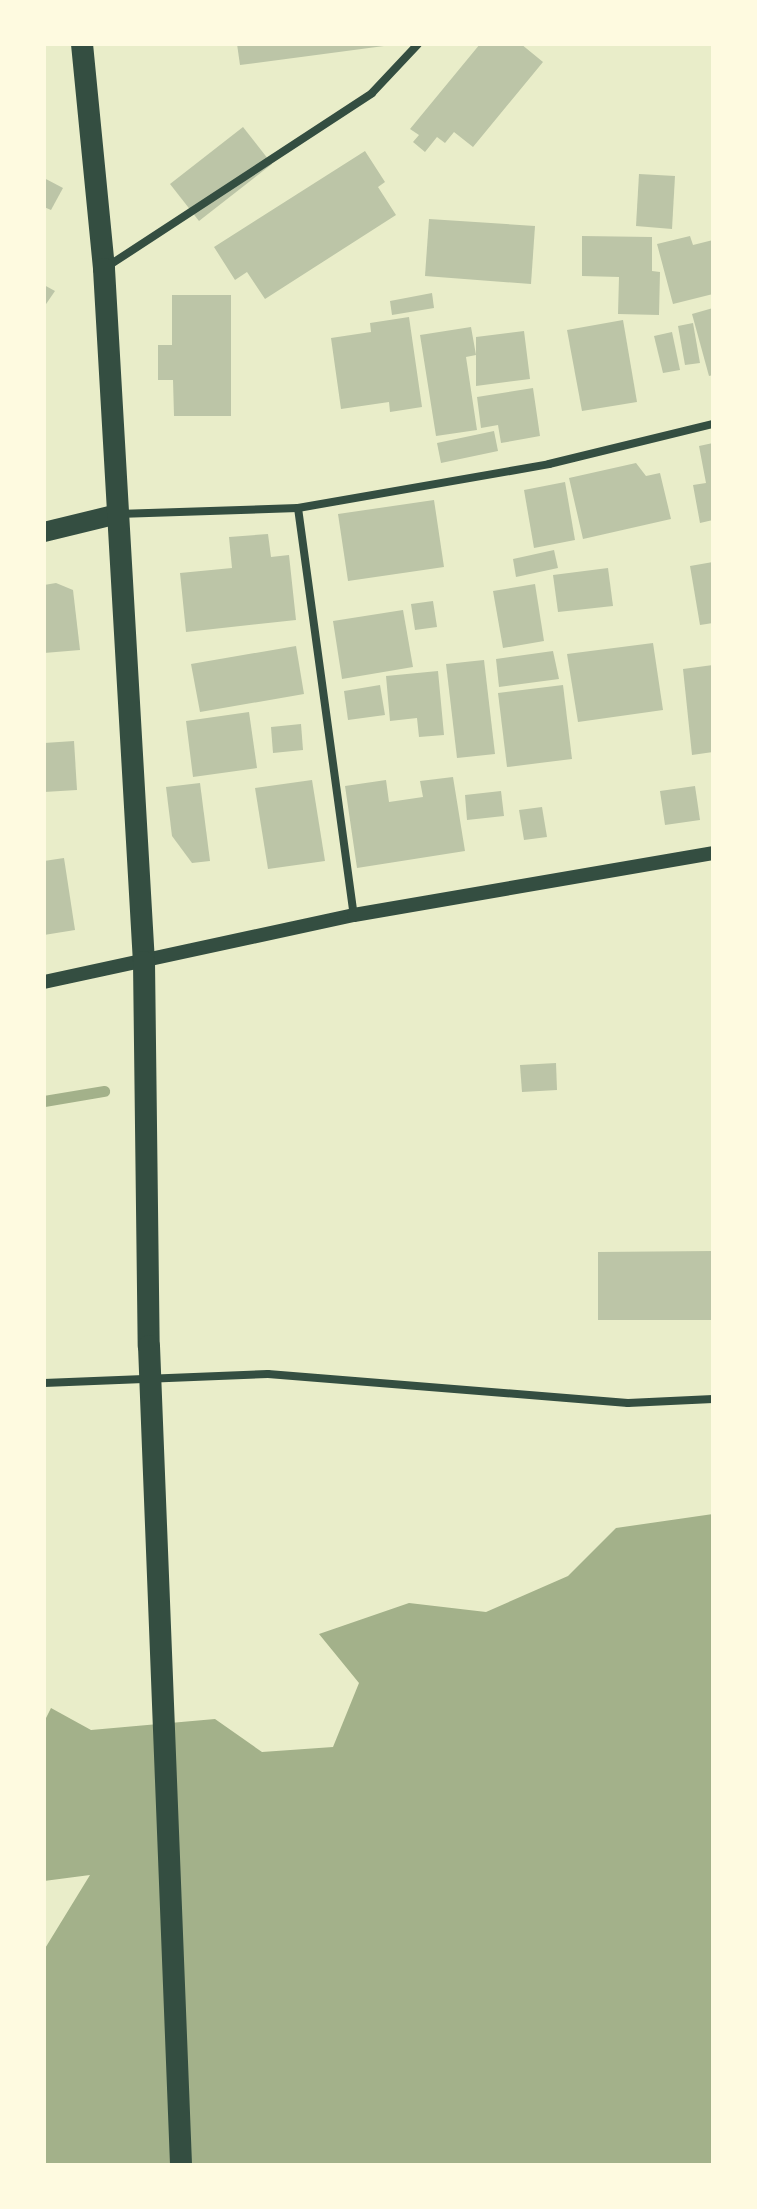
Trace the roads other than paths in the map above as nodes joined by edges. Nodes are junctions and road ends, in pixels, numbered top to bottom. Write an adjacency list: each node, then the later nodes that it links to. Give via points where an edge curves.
1 (82, 44): 3 (highway)
2 (418, 44): 3 (street, via 372,93)
3 (104, 269): 6 (highway)
4 (713, 424): 5 (street, via 549,464)
5 (298, 508): 6 (street); 9 (street)
6 (118, 514): 7 (main road); 10 (highway)
7 (44, 532)
8 (713, 853): 9 (street)
9 (354, 915): 10 (street)
10 (144, 962): 11 (street); 14 (highway, via 149,1346)
11 (44, 982)
12 (44, 1383): 13 (street, via 268,1374 628,1403)
13 (713, 1399)
14 (181, 2165)

